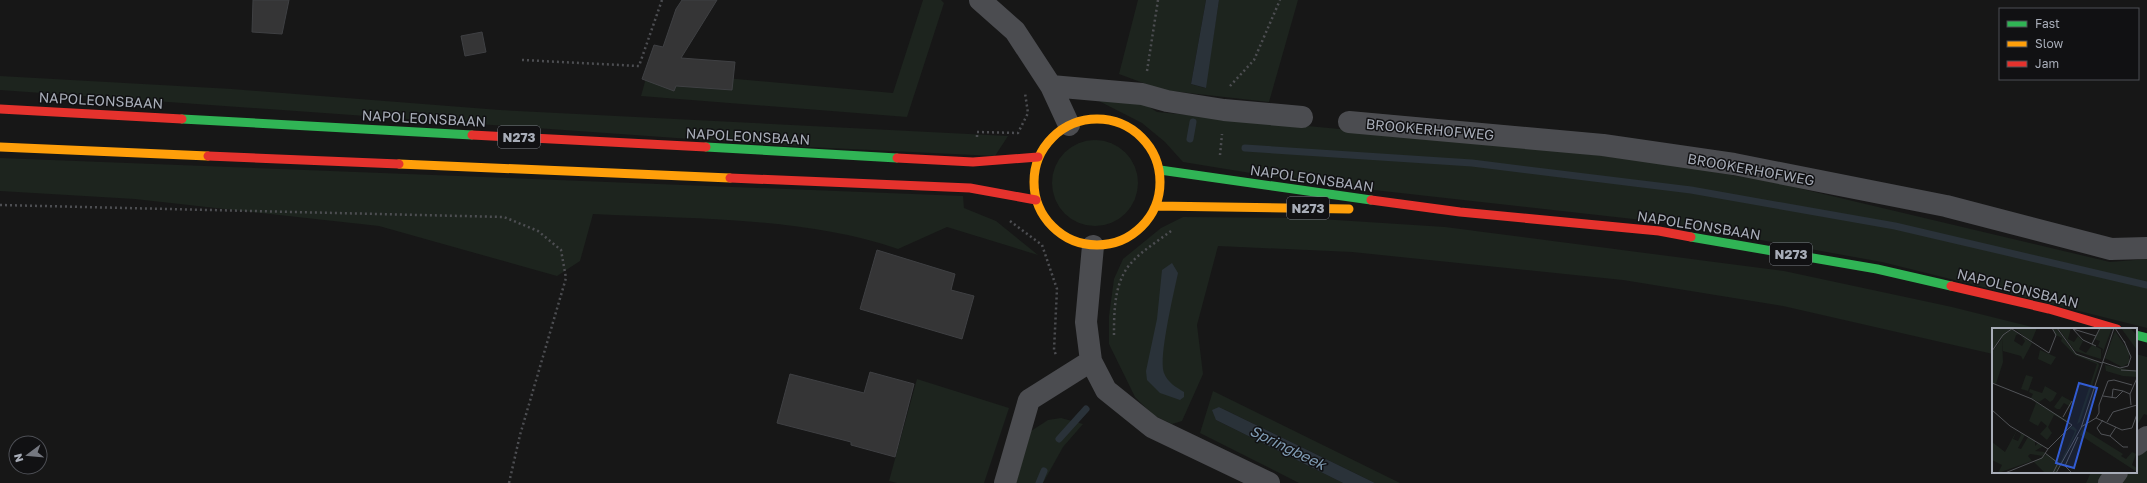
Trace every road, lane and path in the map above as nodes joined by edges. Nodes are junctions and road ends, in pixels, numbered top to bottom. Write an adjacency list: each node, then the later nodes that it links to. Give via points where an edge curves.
1 (662, 0): 5 (path, via 638,66)
2 (980, 0): 6 (street, via 1015,31)
3 (1158, 0): 7 (path)
4 (1280, 0): 9 (path, via 1254,60 1227,89)
5 (522, 60)
6 (1051, 86): 7 (street); 12 (street)
7 (1142, 94): 9 (street, via 1167,101)
8 (0, 109): 14 (main road, NAPOLEONSBAAN / N273, via 973,162)
9 (1224, 110): 10 (street); 16 (path)
10 (1302, 117)
11 (1349, 122): 25 (street, BROOKERHOFWEG, via 1603,145 1734,164 1946,206 2111,249)
12 (1069, 125): 14 (main road, via 1051,138); 15 (main road, via 1094,119 1107,119 1125,125 1141,136 1153,152)
13 (0, 147): 17 (main road, N273, via 970,188)
14 (1038, 157): 17 (main road, via 1034,178)
15 (1160, 170): 16 (main road, NAPOLEONSBAAN / N273); 19 (main road)
16 (1218, 179): 22 (main road, NAPOLEONSBAAN / N273)
17 (1036, 200): 24 (main road, via 1044,218 1057,232 1074,242)
18 (0, 205): 34 (path, via 504,217 538,231 561,250 566,278 520,435)
19 (1156, 206): 20 (main road, NAPOLEONSBAAN / N273); 24 (main road, via 1146,223 1131,236 1113,244)
20 (1358, 209)
21 (1373, 210): 22 (main road, NAPOLEONSBAAN / N273)
22 (1460, 212): 26 (main road, NAPOLEONSBAAN / N273, via 1659,231 1878,269 2049,309)
23 (1172, 229): 28 (path, via 1132,262 1121,280 1115,308)
24 (1093, 246): 30 (street, via 1086,322)
25 (2147, 248)
26 (2114, 328)
27 (2137, 334): 29 (main road)
28 (1114, 337)
29 (2147, 338)
30 (1091, 361): 35 (street, via 1029,400); 36 (street, via 1106,390 1152,427)
31 (2147, 437): 32 (street)
32 (2137, 444)
33 (2116, 473): 37 (street)
34 (509, 483)
35 (1005, 483)
36 (1268, 483)
37 (2110, 483)

